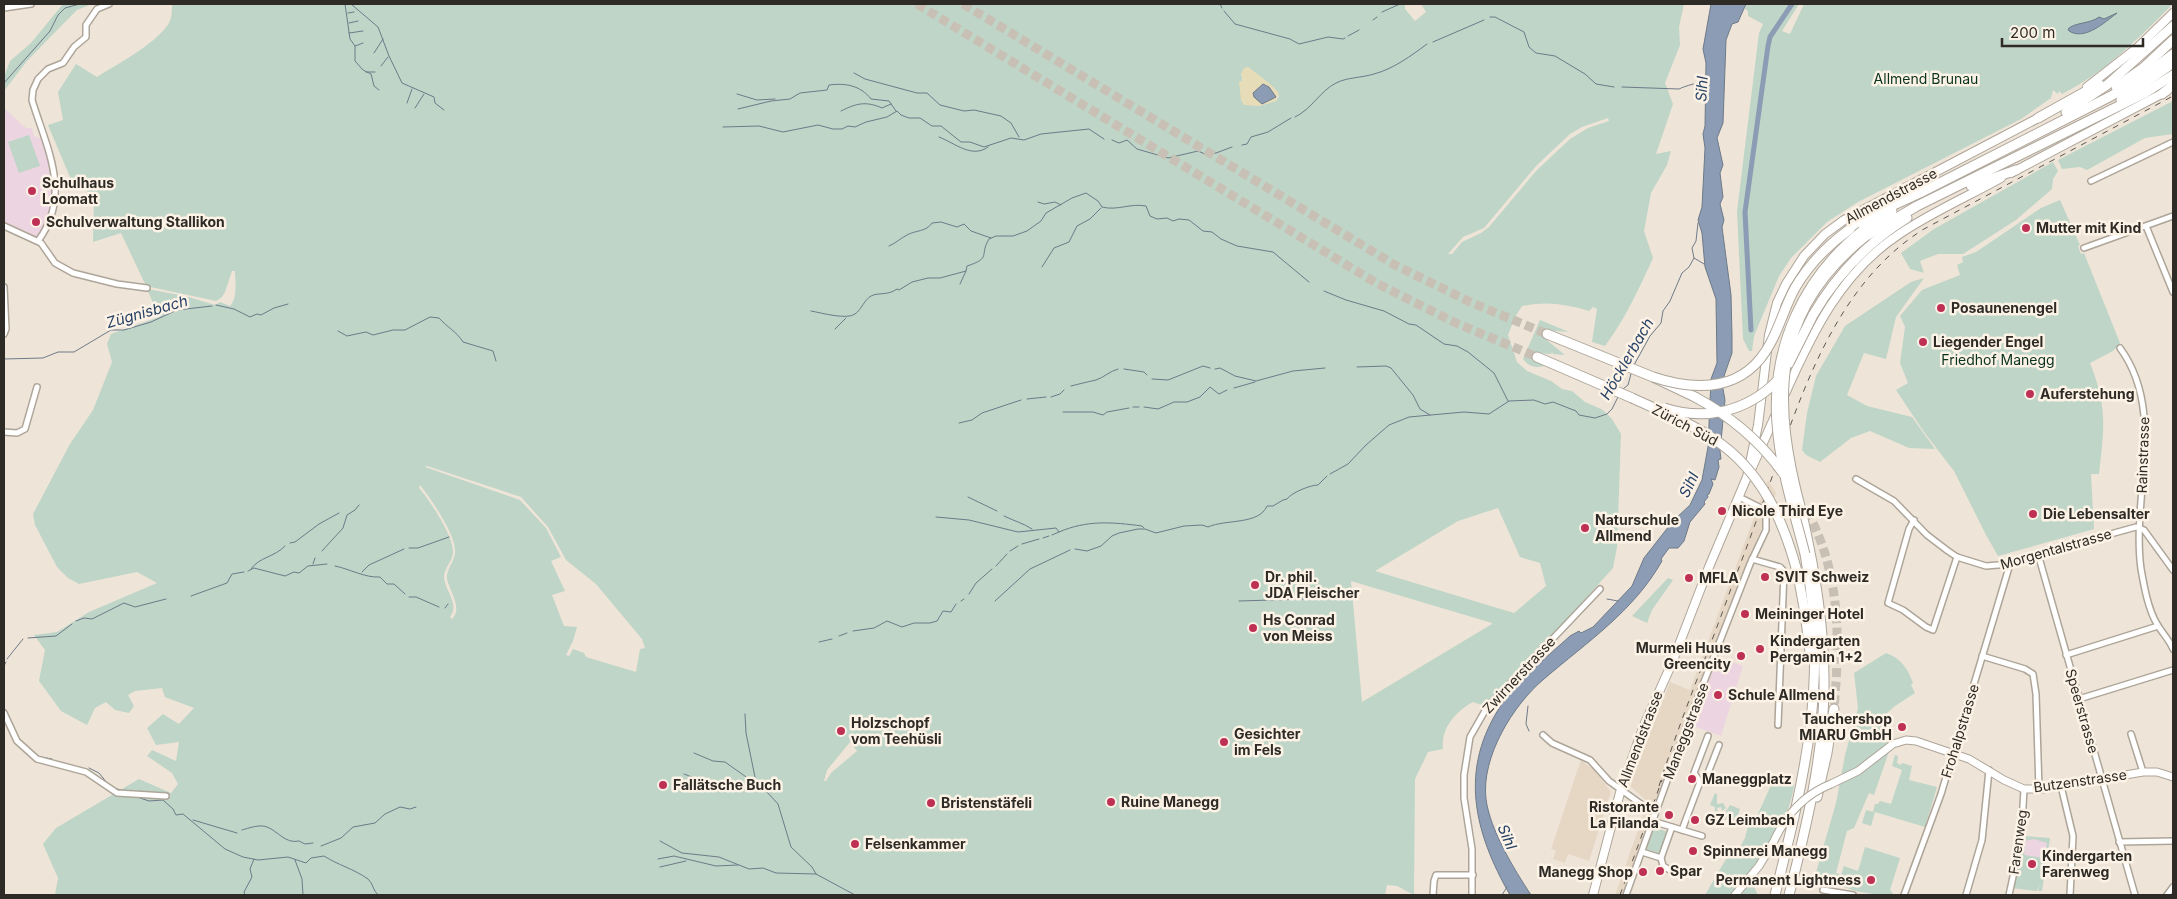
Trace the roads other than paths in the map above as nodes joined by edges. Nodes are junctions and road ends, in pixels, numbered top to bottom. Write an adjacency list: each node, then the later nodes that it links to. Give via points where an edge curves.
1 (31, 4): 3 (street)
2 (109, 4): 29 (street, via 97,9 86,25 87,34 83,41 74,47 63,63 43,73 33,90 34,108 52,160 55,187 50,218)
3 (4, 8)
4 (2173, 13): 15 (main road, Allmendstrasse, via 2121,61)
5 (2173, 26): 8 (highway)
6 (2173, 40): 14 (highway, via 2132,76)
7 (2173, 54): 14 (highway, via 2132,84)
8 (2134, 61): 15 (highway); 17 (highway, via 2099,90)
9 (2173, 63): 16 (highway)
10 (2173, 75): 16 (highway, via 2145,93)
11 (2173, 80): 18 (highway, via 2131,104)
12 (2173, 87): 13 (highway)
13 (2162, 94): 20 (main road, Allmendstrasse)
14 (2076, 113): 17 (highway)
15 (2038, 118): 41 (main road, Allmendstrasse, via 1853,214 1816,242 1795,269 1777,303 1769,335)
16 (2091, 118): 18 (highway)
17 (2028, 136): 23 (highway)
18 (2057, 136): 22 (highway)
19 (2173, 142): 21 (street)
20 (2016, 170): 24 (highway); 42 (main road, Allmendstrasse, via 1906,229 1869,257 1825,312)
21 (2091, 181)
22 (1952, 190): 24 (highway); 28 (highway, via 1917,206)
23 (1920, 193): 28 (highway); 38 (highway, bridge, via 1870,216 1825,248 1793,293 1768,348 1750,368 1729,381 1706,386 1683,385)
24 (1941, 197): 28 (highway, via 1899,223)
25 (2173, 216): 27 (street)
26 (4, 226): 29 (street)
27 (2146, 226): 30 (street); 33 (street)
28 (1867, 237): 40 (highway, bridge, via 1813,315 1783,374 1756,398 1728,411 1703,414 1675,411); 55 (highway, bridge, via 1835,265 1811,297 1793,337 1784,374 1782,412 1786,449)
29 (38, 241): 32 (street, via 55,263 73,273)
30 (2084, 248)
31 (4, 287): 34 (street)
32 (147, 288)
33 (2173, 292)
34 (4, 334)
35 (1547, 334): 38 (highway)
36 (2120, 348): 49 (street, Rainstrasse, via 2130,363 2144,402)
37 (1537, 357): 40 (highway)
38 (1653, 377): 47 (highway, bridge, via 1712,407 1749,434 1784,474)
39 (37, 387): 43 (street, via 25,429 17,433)
40 (1632, 398): 63 (highway, Zürich Süd, bridge, via 1713,439 1751,472 1766,493 1783,527 1804,605)
41 (1762, 398): 42 (main road, via 1767,408); 44 (main road, Allmendstrasse)
42 (1779, 407): 44 (main road, Allmendstrasse)
43 (4, 432)
44 (1747, 477): 46 (main road, Allmendstrasse)
45 (1856, 479): 48 (street, Morgentalstrasse, via 1894,501)
46 (1739, 497): 52 (street, Maneggstrasse, via 1758,506 1766,517 1766,530); 78 (main road, Allmendstrasse)
47 (1807, 511)
48 (1914, 520): 51 (street, Morgentalstrasse, via 1932,539); 51 (street, via 1888,603 1933,630)
49 (2140, 527): 50 (street, Morgentalstrasse); 54 (street); 57 (street, Rainstrasse, via 2142,570)
50 (2038, 554): 53 (street, Morgentalstrasse); 59 (street, Speerstrasse)
51 (1957, 557): 53 (street, Morgentalstrasse, via 1986,566)
52 (1752, 559): 66 (street, via 1784,570); 82 (street, Maneggstrasse)
53 (2010, 564): 60 (street, Frohalpstrasse)
54 (2173, 567)
55 (1814, 588): 63 (highway); 91 (highway, via 1824,652 1823,717)
56 (1600, 589): 93 (street, Zwirnerstrasse, via 1486,709 1472,731 1466,755 1464,798)
57 (2158, 626): 58 (street, Rainstrasse); 59 (street)
58 (2173, 650)
59 (2066, 655): 62 (street, Speerstrasse)
60 (1982, 656): 71 (street, Frohalpstrasse); 80 (street, via 2025,668 2033,674)
61 (2173, 670): 62 (street)
62 (2079, 699): 75 (street, Speerstrasse)
63 (1813, 708): 101 (highway, via 1800,795)
64 (1834, 709): 91 (highway, via 1824,768)
65 (4, 713): 81 (street, via 17,740 37,759 86,772 117,793)
66 (1778, 725)
67 (2131, 734): 73 (street)
68 (1543, 735): 78 (street, via 1552,743 1590,760)
69 (1708, 736): 76 (street, via 1694,773)
70 (1718, 745): 76 (street, via 1706,778)
71 (1952, 753): 72 (main road, Butzenstrasse); 100 (main road, Butzenstrasse, bridge, via 1916,740 1898,741 1858,771 1816,791 1784,822 1759,866); 104 (street, Frohalpstrasse, via 1927,835)
72 (1989, 770): 79 (main road, Butzenstrasse); 105 (street, via 1982,840)
73 (2143, 772): 74 (main road, Butzenstrasse); 75 (main road, Butzenstrasse)
74 (2173, 777)
75 (2102, 778): 77 (main road, Butzenstrasse); 88 (street, Speerstrasse)
76 (1700, 782): 85 (street)
77 (2061, 786): 80 (main road, Butzenstrasse); 107 (street, via 2073,836)
78 (1621, 788): 82 (street); 98 (main road, Allmendstrasse)
79 (2024, 789): 80 (main road, Butzenstrasse); 106 (street, Farenweg, via 2021,840)
80 (2038, 789)
81 (166, 796)
82 (1655, 814): 83 (street, Maneggstrasse)
83 (1652, 821): 84 (street); 89 (street, Maneggstrasse)
84 (1672, 827): 85 (street); 90 (street)
85 (1682, 830): 86 (street)
86 (1702, 836)
87 (2173, 841): 88 (street)
88 (2119, 842): 108 (street, Speerstrasse)
89 (1642, 852): 90 (street); 99 (street, Maneggstrasse)
90 (1661, 858): 92 (street, via 1663,866)
91 (1799, 858): 102 (highway)
92 (1670, 870)
93 (1473, 876): 96 (street, via 1436,875); 97 (street, Zwirnerstrasse)
94 (2173, 886): 109 (street)
95 (1823, 890): 103 (street)
96 (1433, 895)
97 (1472, 895)
98 (1593, 895)
99 (1626, 895)
100 (1735, 895)
101 (1775, 895)
102 (1789, 895)
103 (1853, 895)
104 (1904, 895)
105 (1966, 895)
106 (2009, 895)
107 (2070, 895)
108 (2135, 895)
109 (2167, 895)

